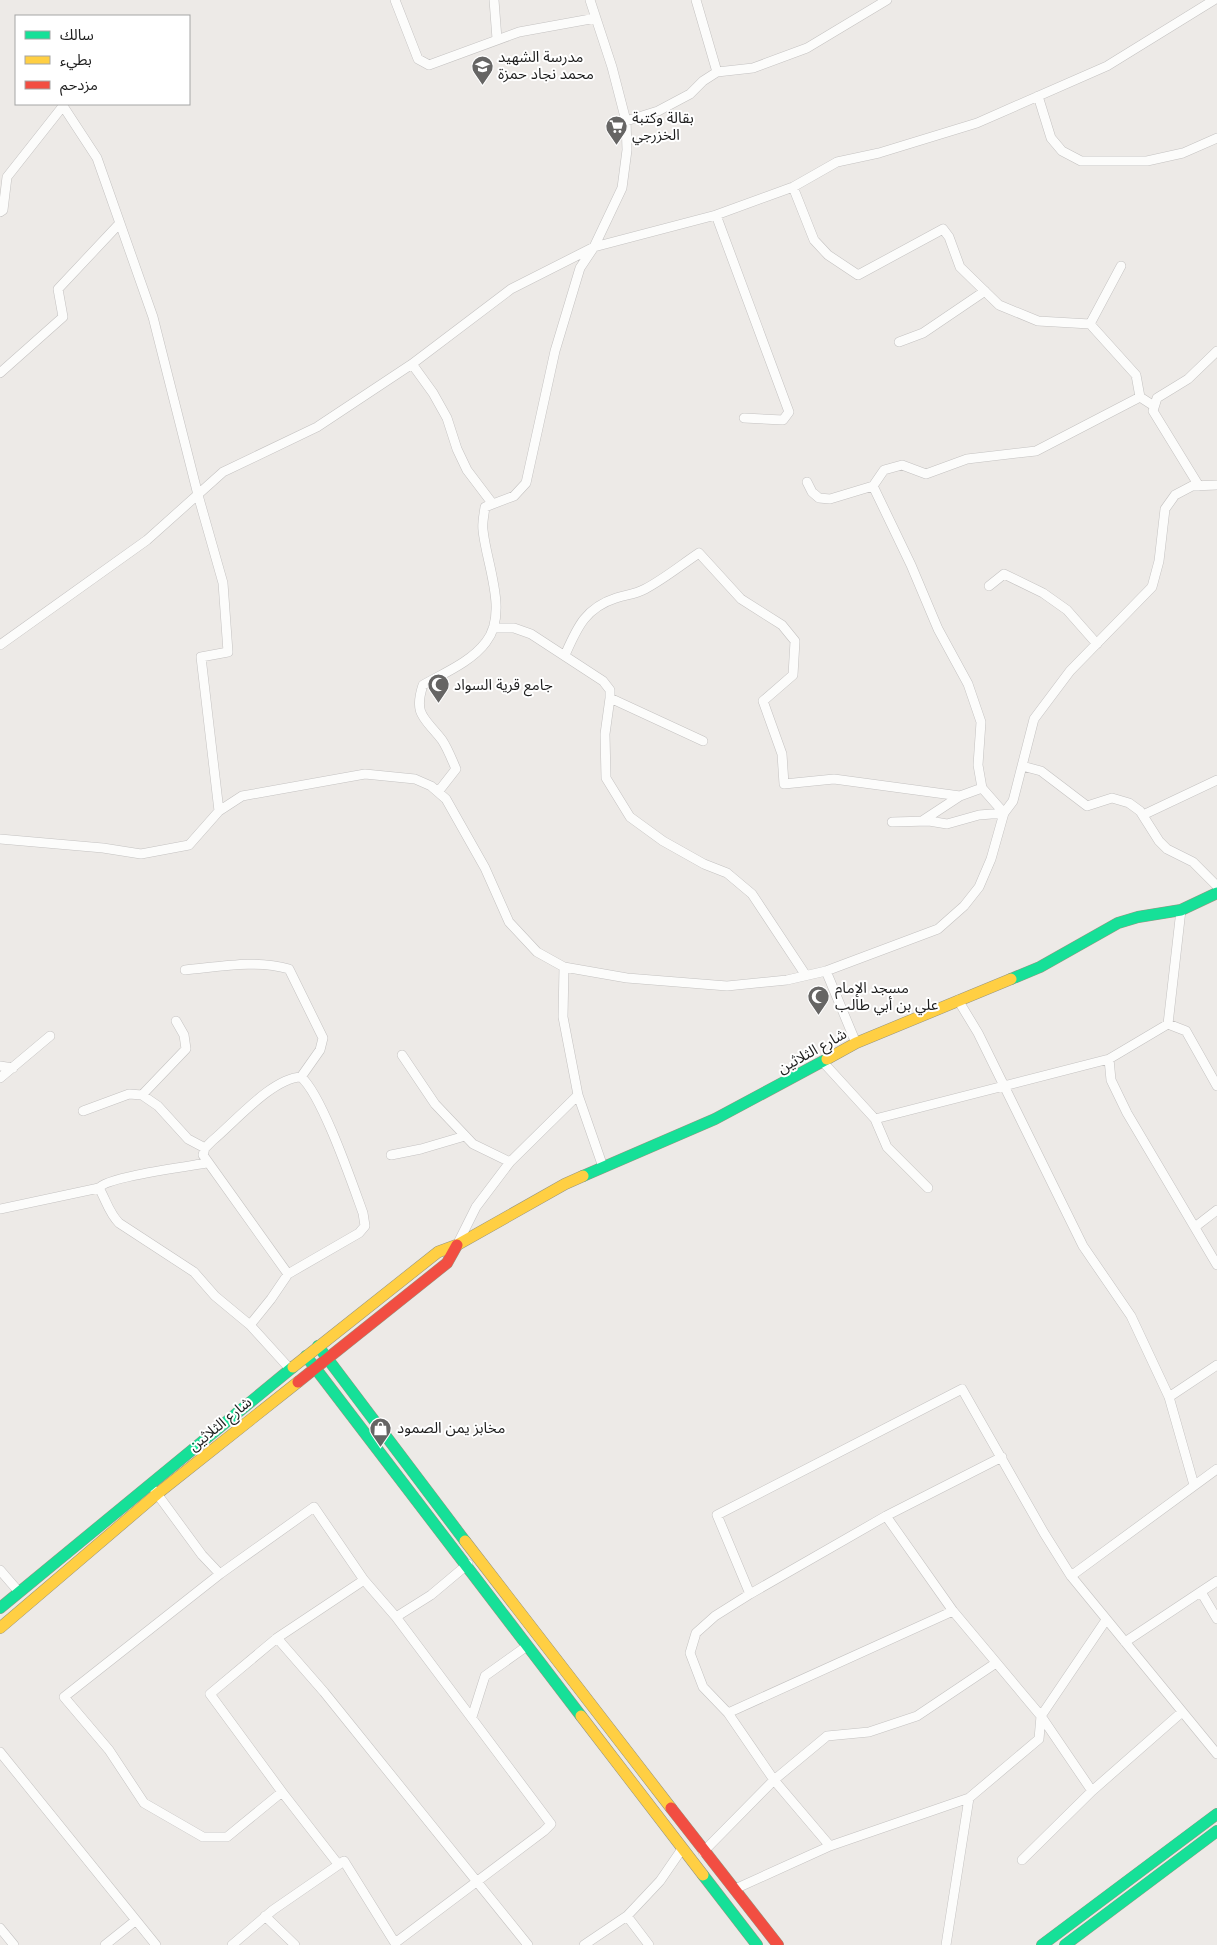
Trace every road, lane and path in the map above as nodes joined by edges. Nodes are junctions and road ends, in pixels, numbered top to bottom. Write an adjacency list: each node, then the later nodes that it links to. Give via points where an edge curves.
1 (395, 0): 8 (street, via 412,47 422,64 437,63)
2 (494, 0): 8 (street)
3 (590, 0): 7 (street)
4 (696, 0): 9 (street)
5 (886, 0): 9 (street, via 807,48 753,68)
6 (1214, 0): 10 (street, via 1106,66)
7 (596, 18): 8 (street); 11 (street)
8 (497, 39)
9 (717, 72): 11 (street, via 690,94 658,111)
10 (1038, 96): 12 (street, via 1051,138 1062,151 1081,161 1147,161 1183,153); 13 (street, via 977,123 837,162)
11 (626, 122): 17 (street, via 627,150 622,188)
12 (1217, 138)
13 (793, 187): 15 (street); 19 (street, via 814,240 828,256 858,275 943,229 960,267)
14 (0, 212): 16 (street, via 3,210 7,177 63,106 97,158)
15 (716, 215): 17 (street); 27 (street, via 789,412 783,420)
16 (120, 223): 24 (street, via 58,289 62,317); 32 (street, via 153,317)
17 (594, 247): 23 (street, via 511,288); 33 (street, via 580,268 555,351 526,483 514,496)
18 (1121, 266): 20 (street)
19 (985, 291): 20 (street, via 999,305 1038,321); 21 (street, via 922,333)
20 (1090, 324): 25 (street, via 1136,375)
21 (899, 342)
22 (1217, 350): 26 (street, via 1188,380 1157,398)
23 (412, 364): 32 (street, via 317,426 223,472); 33 (street, via 447,418 467,470)
24 (0, 373)
25 (1140, 398): 26 (street); 30 (street, via 1036,451 967,459 926,474 902,465 884,470)
26 (1154, 406): 31 (street, via 1153,411)
27 (744, 418)
28 (807, 482): 30 (street, via 819,498 830,499)
29 (1217, 485): 31 (street)
30 (873, 486): 43 (street, via 938,629 968,684 981,722 978,765)
31 (1199, 486): 36 (street, via 1175,495 1165,509 1159,561 1152,587)
32 (198, 495): 37 (street, via 147,540); 46 (street, via 223,583 228,652 202,657)
33 (492, 503): 35 (street, via 485,507 483,529 496,606)
34 (989, 586): 36 (street, via 1004,574 1043,593 1067,610)
35 (492, 628): 38 (street, via 514,628 532,634); 44 (street, via 486,642 466,660 423,684 418,701 422,717 443,742 456,769)
36 (1097, 644): 41 (street, via 1054,690 1034,719)
37 (0, 645)
38 (565, 655): 39 (street, via 603,682 610,690); 45 (street, via 579,623 591,611 617,597 629,597 646,589 699,553 741,599 782,625 795,641 792,675 763,701 782,754 784,784 834,778)
39 (610, 698): 40 (street); 58 (street, via 605,734 606,778 630,817 663,841 704,864 728,873 752,894)
40 (703, 741)
41 (1022, 766): 47 (street, via 1013,801); 48 (street, via 1041,771 1087,806 1112,798 1129,803)
42 (1217, 780): 48 (street)
43 (982, 788): 45 (street); 47 (street)
44 (438, 792): 46 (street, via 415,779 366,774 242,796); 55 (street, via 446,799 485,868 509,922 537,952)
45 (960, 796): 49 (street)
46 (219, 811): 51 (street, via 189,845 141,854)
47 (1004, 813): 49 (street, via 980,815 947,824); 57 (street, via 979,887 964,906 938,929)
48 (1143, 815): 52 (street, via 1167,849 1194,862)
49 (922, 821): 50 (street)
50 (892, 822)
51 (0, 839)
52 (1217, 886)
53 (1217, 893): 54 (street, شارع الثلاثين)
54 (1180, 910): 59 (street, شارع الثلاثين, via 1138,916 1118,923 1055,960); 61 (street)
55 (564, 966): 58 (street, via 627,978 727,986 787,980); 74 (street, via 563,1016)
56 (186, 970): 69 (street, via 251,965 276,965 289,969 323,1038 320,1050)
57 (826, 970): 58 (street); 63 (street)
58 (805, 974)
59 (958, 1000): 63 (street, شارع الثلاثين); 71 (street)
60 (176, 1021): 73 (street, via 184,1035 186,1049)
61 (1168, 1024): 65 (street); 72 (street, via 1186,1031)
62 (50, 1036): 68 (street)
63 (856, 1043): 66 (street, شارع الثلاثين)
64 (402, 1055): 77 (street, via 435,1104)
65 (1109, 1059): 71 (street); 87 (street, via 1111,1080 1127,1113)
66 (822, 1061): 76 (street); 82 (street, شارع الثلاثين, via 715,1119)
67 (0, 1066): 68 (street)
68 (13, 1068): 70 (street)
69 (301, 1077): 78 (street, via 293,1077 275,1086); 90 (street, via 307,1082 327,1123 365,1226 359,1233)
70 (0, 1078)
71 (1004, 1085): 76 (street); 98 (street, via 1083,1246 1131,1316)
72 (1217, 1086)
73 (142, 1095): 75 (street, via 129,1094); 78 (street, via 158,1106 188,1139)
74 (578, 1095): 80 (street); 82 (street)
75 (83, 1111)
76 (874, 1119): 84 (street, via 887,1147)
77 (465, 1136): 79 (street); 80 (street, via 473,1144)
78 (205, 1148): 81 (street, via 203,1155)
79 (390, 1155)
80 (510, 1162): 88 (street, via 476,1207)
81 (207, 1163): 83 (street, via 124,1178 104,1183); 90 (street)
82 (603, 1167): 88 (street, شارع الثلاثين, via 528,1203)
83 (99, 1188): 85 (street); 91 (street, via 111,1215 119,1223 194,1272 215,1296)
84 (928, 1188)
85 (0, 1209)
86 (1217, 1210): 87 (street)
87 (1195, 1227): 89 (street)
88 (457, 1245): 92 (street, شارع الثلاثين, via 438,1252); 94 (street, شارع الثلاثين, via 448,1263)
89 (1217, 1265)
90 (288, 1274): 91 (street)
91 (250, 1325): 97 (street)
92 (318, 1346): 93 (street, شارع الثلاثين); 94 (street)
93 (306, 1356): 96 (street); 97 (street, شارع الثلاثين)
94 (327, 1358): 96 (street, شارع الثلاثين); 137 (street)
95 (1217, 1365): 98 (street)
96 (315, 1367): 102 (street, شارع الثلاثين); 104 (street)
97 (290, 1369): 102 (street, شارع الثلاثين)
98 (1169, 1397): 101 (street)
99 (1002, 1457): 103 (street); 107 (street); 112 (street, via 962,1389 717,1516)
100 (1217, 1469): 101 (street)
101 (1194, 1485): 107 (street)
102 (153, 1489): 106 (street); 110 (street, شارع الثلاثين); 118 (street, شارع الثلاثين)
103 (886, 1516): 112 (street); 114 (street)
104 (468, 1564): 115 (street); 121 (street)
105 (0, 1570): 110 (street)
106 (220, 1574): 108 (street, via 314,1507); 131 (street, via 64,1697 109,1750 144,1803 203,1837 228,1837)
107 (1071, 1576): 117 (street)
108 (364, 1580): 115 (street); 119 (street)
109 (1217, 1581): 111 (street)
110 (19, 1592): 113 (street, شارع الثلاثين)
111 (1200, 1592): 116 (street); 120 (street)
112 (750, 1594): 124 (street, via 715,1616 696,1633 690,1653 703,1687)
113 (0, 1608)
114 (953, 1611): 122 (street); 124 (street)
115 (396, 1617): 126 (street)
116 (1217, 1619)
117 (1106, 1620): 120 (street); 125 (street)
118 (0, 1628)
119 (277, 1638): 131 (street, via 210,1694); 140 (street)
120 (1125, 1642): 123 (street)
121 (527, 1646): 126 (street, via 485,1676); 136 (street)
122 (996, 1663): 125 (street); 129 (street, via 917,1716 869,1732 827,1736)
123 (1182, 1712): 127 (street); 130 (street)
124 (728, 1713): 129 (street)
125 (1040, 1716): 130 (street); 132 (street, via 1039,1739)
126 (472, 1717): 140 (street, via 551,1824)
127 (1217, 1754)
128 (1, 1755): 144 (street)
129 (774, 1780): 135 (street); 137 (street)
130 (1092, 1791): 138 (street)
131 (282, 1792): 139 (street)
132 (968, 1798): 135 (street); 156 (street)
133 (1217, 1814): 157 (street)
134 (1217, 1831): 158 (street)
135 (830, 1846): 141 (street)
136 (682, 1849): 143 (street, via 660,1881); 154 (street)
137 (703, 1852): 141 (street)
138 (1022, 1860)
139 (338, 1864): 140 (street, via 344,1861 395,1943); 142 (street)
140 (478, 1881): 151 (street)
141 (735, 1888): 155 (street)
142 (265, 1916): 149 (street); 150 (street)
143 (627, 1916): 152 (street); 153 (street)
144 (134, 1921): 147 (street); 148 (street)
145 (0, 1928): 146 (street)
146 (14, 1945)
147 (105, 1945)
148 (156, 1945)
149 (232, 1945)
150 (295, 1945)
151 (528, 1945)
152 (584, 1945)
153 (649, 1945)
154 (757, 1945)
155 (778, 1945)
156 (946, 1945)
157 (1042, 1945)
158 (1065, 1945)

